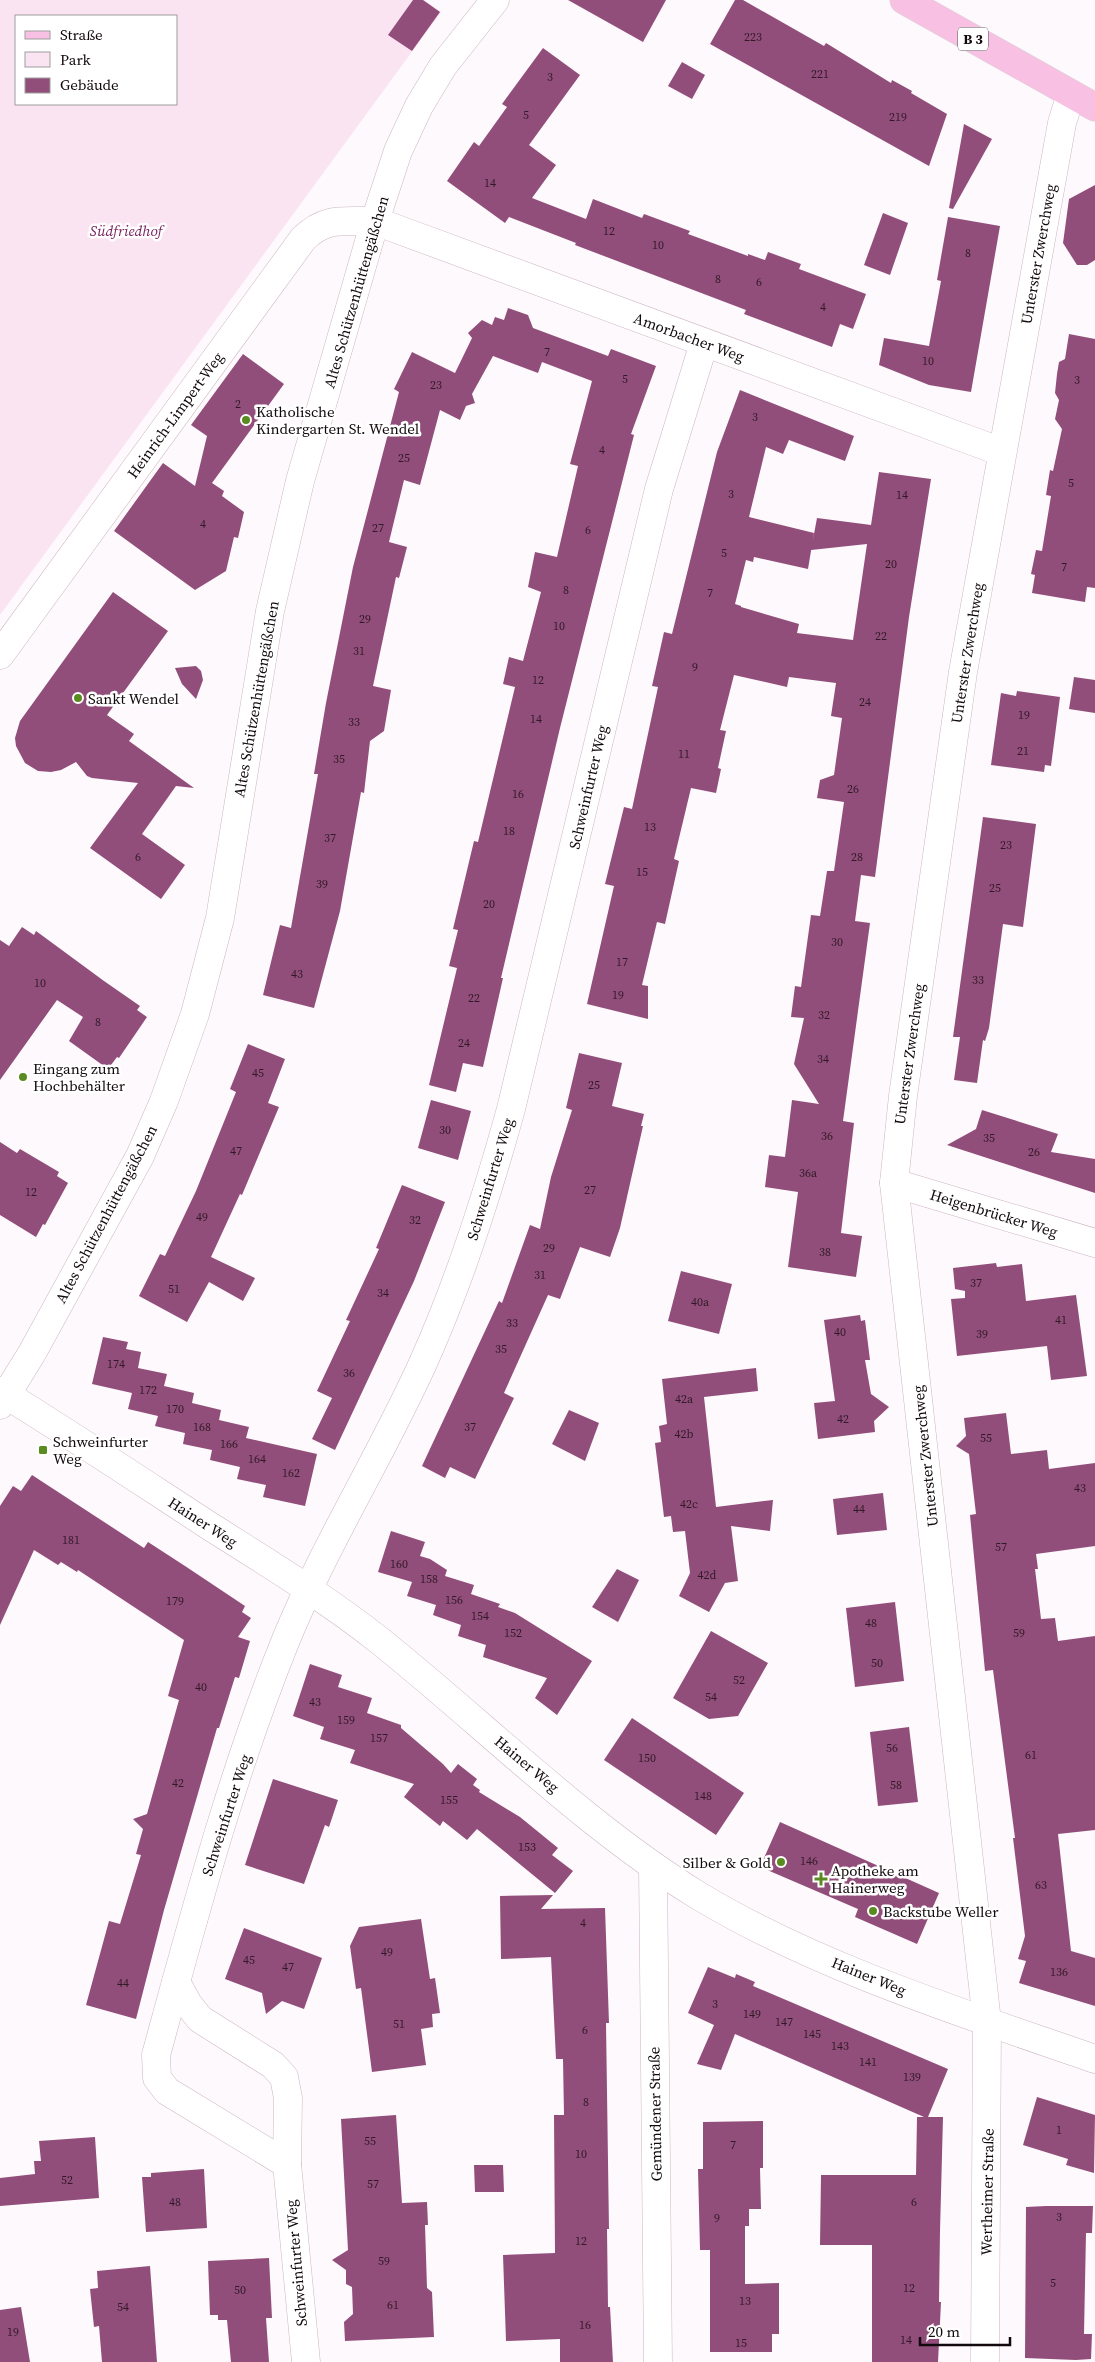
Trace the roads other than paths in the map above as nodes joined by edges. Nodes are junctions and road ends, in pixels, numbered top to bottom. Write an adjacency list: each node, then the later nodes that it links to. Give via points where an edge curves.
1 (495, 0): 5 (street, Altes Schützenhüttengäßchen, via 443,66 419,106 398,151)
2 (904, 0): 3 (main road, B 3)
3 (1071, 94): 4 (main road, B 3); 7 (street, Unterster Zwerchweg, via 1062,123)
4 (1095, 107)
5 (375, 221): 6 (street, Amorbacher Weg); 8 (street, Heinrich-Limpert-Weg, via 324,222 303,239); 11 (street, Altes Schützenhüttengäßchen, via 300,481 272,602 220,918 194,1014 164,1101 140,1156 32,1353)
6 (704, 343): 7 (street, Amorbacher Weg); 12 (street, Schweinfurter Weg, via 659,489 512,1109 487,1196 469,1250 422,1365)
7 (1002, 452): 9 (street, Unterster Zwerchweg, via 963,672 903,1096)
8 (0, 654)
9 (894, 1183): 10 (street, Heigenbrücker Weg); 15 (street, Unterster Zwerchweg)
10 (1095, 1243)
11 (2, 1397): 12 (street, Hainer Weg)
12 (309, 1590): 13 (street, Hainer Weg, via 378,1639); 14 (street, Schweinfurter Weg, via 285,1642 225,1809)
13 (653, 1866): 15 (street, Hainer Weg, via 702,1897 775,1935 844,1967); 19 (street, Gemündener Straße)
14 (176, 1982): 17 (street, Schweinfurter Weg, via 200,2019 273,2065 284,2077 288,2098); 17 (street, Schweinfurter Weg, via 156,2055 157,2078 167,2091)
15 (987, 2022): 16 (street, Hainer Weg); 20 (street, Wertheimer Straße)
16 (1095, 2059)
17 (287, 2164): 18 (street, Schweinfurter Weg)
18 (306, 2362)
19 (658, 2362)
20 (985, 2362)

